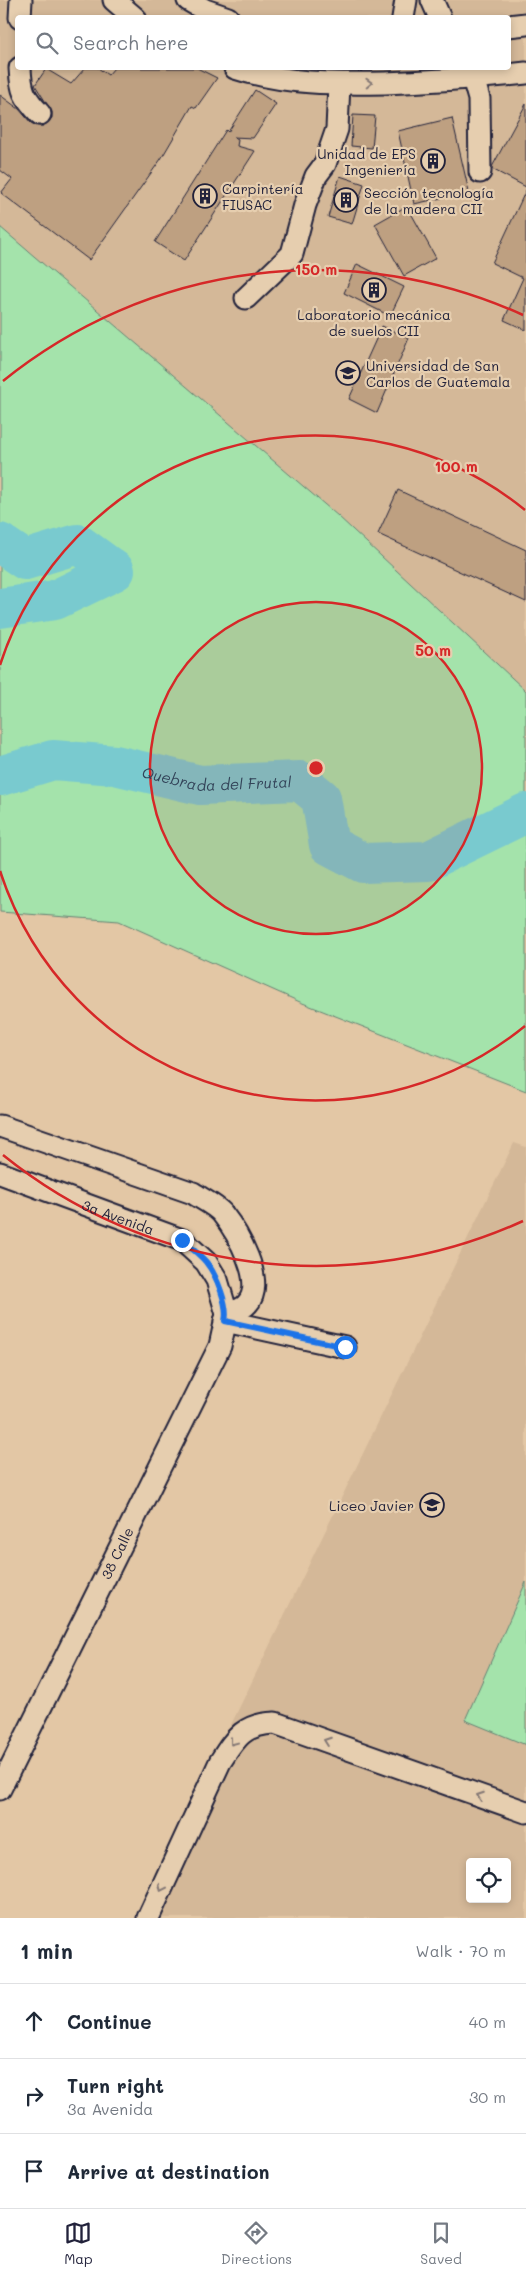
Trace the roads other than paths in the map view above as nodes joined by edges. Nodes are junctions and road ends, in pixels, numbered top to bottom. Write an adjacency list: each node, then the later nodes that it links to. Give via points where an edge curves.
1 (21, 0): 6 (street)
2 (114, 0): 7 (street)
3 (188, 0): 8 (street)
4 (406, 0): 9 (street)
5 (432, 0): 10 (street)
6 (20, 15)
7 (132, 15)
8 (220, 15)
9 (404, 15)
10 (439, 15)
11 (526, 24): 12 (street)
12 (511, 26)
13 (20, 70): 20 (street, via 25,98)
14 (241, 70): 19 (street, via 298,82)
15 (408, 70): 18 (street)
16 (526, 73): 17 (street)
17 (474, 78): 18 (street); 21 (street, via 479,99)
18 (444, 81): 19 (street, one-way to 18)
19 (339, 84): 22 (street, via 337,129 325,164 316,176 305,205 292,254)
20 (40, 114)
21 (480, 172)
22 (246, 298)
23 (0, 1126): 25 (street, via 193,1193 221,1212 241,1243 253,1273 254,1291 247,1305)
24 (0, 1173): 25 (street, 3a Avenida, via 182,1240 206,1262 217,1280)
25 (226, 1318): 26 (street); 27 (street, 38 Calle, via 220,1346)
26 (345, 1347)
27 (0, 1789)
28 (526, 1812): 29 (street, one-way to 29, via 275,1723 258,1724 235,1738 220,1762)
29 (148, 1918)

